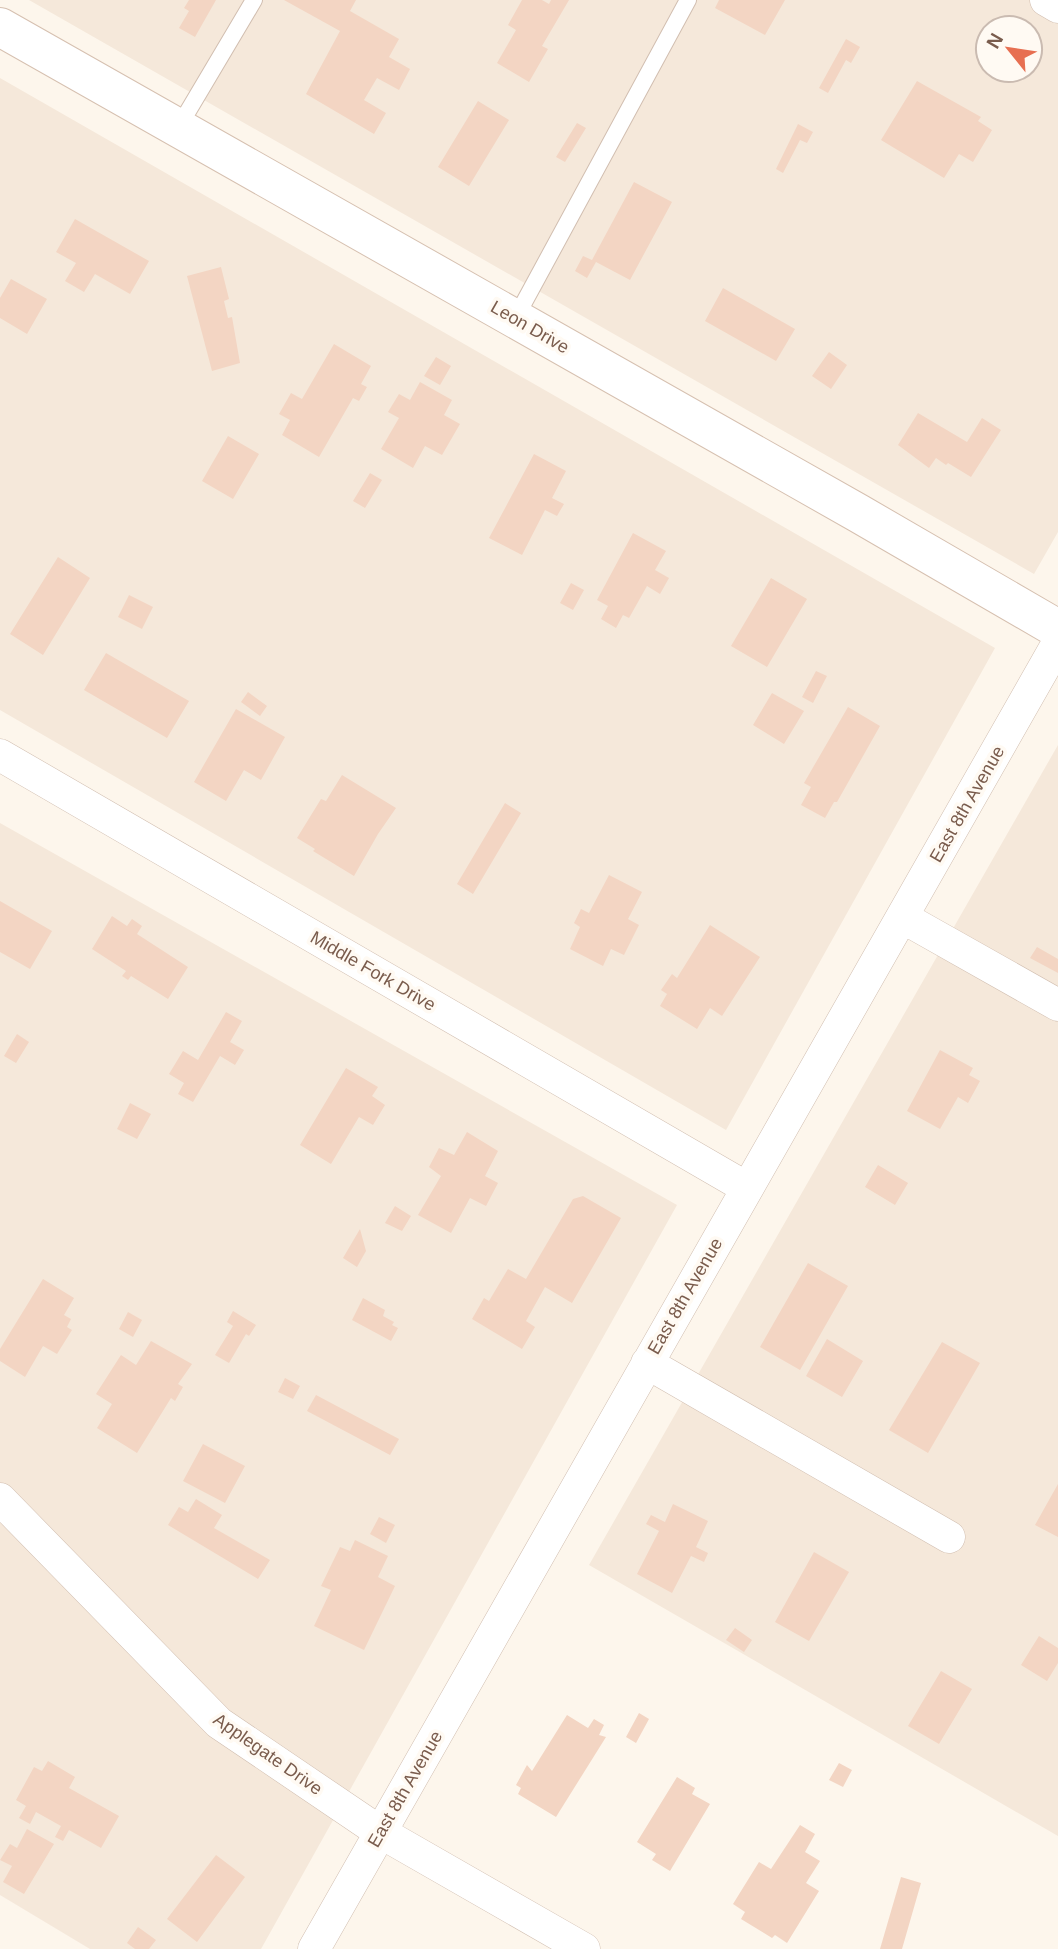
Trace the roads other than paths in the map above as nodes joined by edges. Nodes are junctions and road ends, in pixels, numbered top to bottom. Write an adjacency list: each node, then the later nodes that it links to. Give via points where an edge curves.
1 (254, 0): 6 (lane)
2 (688, 0): 7 (lane)
3 (1046, 0): 4 (street)
4 (1058, 7)
5 (0, 27): 6 (street, Leon Drive)
6 (178, 128): 7 (street, Leon Drive)
7 (515, 318): 8 (street, Leon Drive)
8 (1058, 629)
9 (1058, 643): 11 (street, East 8th Avenue)
10 (0, 755): 13 (street, Middle Fork Drive)
11 (902, 916): 12 (street); 13 (street, East 8th Avenue)
12 (1058, 1005)
13 (747, 1188): 14 (street, East 8th Avenue)
14 (647, 1363): 16 (street); 17 (street, East 8th Avenue)
15 (0, 1499): 17 (street, Applegate Drive, via 219,1723)
16 (949, 1537)
17 (380, 1832): 18 (street, East 8th Avenue); 19 (street, Applegate Drive)
18 (313, 1949)
19 (583, 1949)

